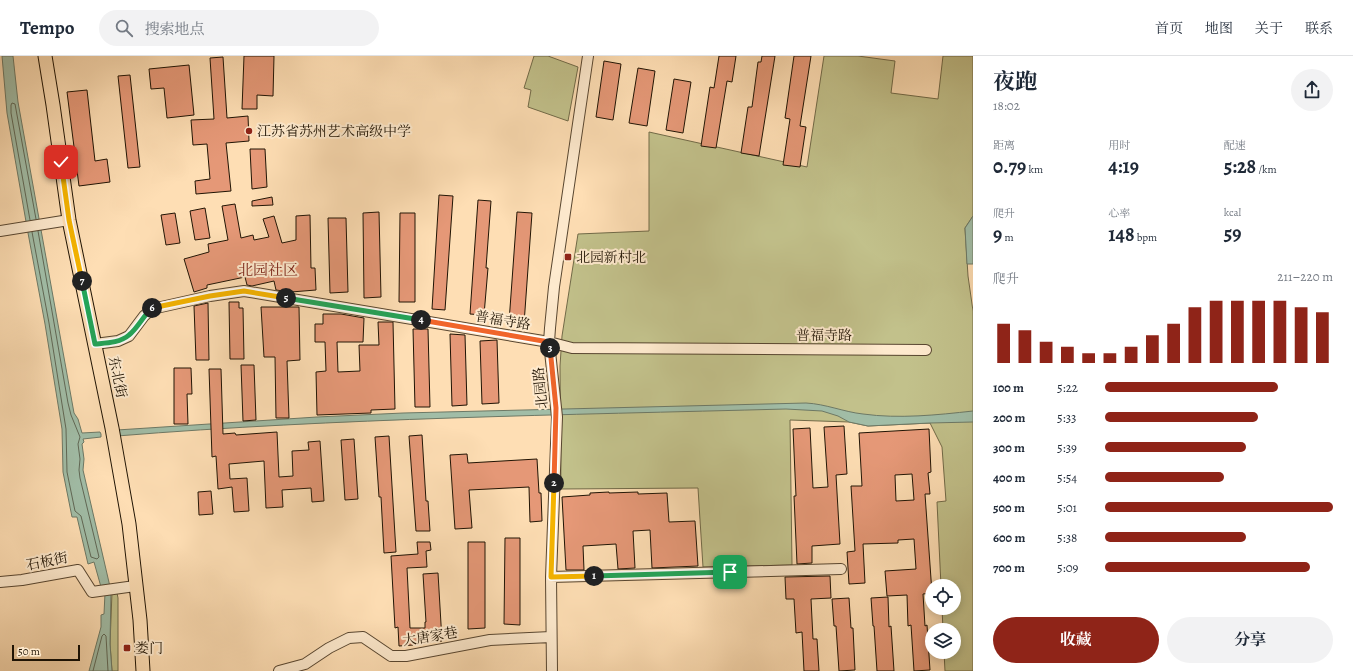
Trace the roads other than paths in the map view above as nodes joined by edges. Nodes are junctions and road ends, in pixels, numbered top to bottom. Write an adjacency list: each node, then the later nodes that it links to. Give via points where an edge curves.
1 (45, 56): 3 (main road, 东北街)
2 (588, 56): 5 (street, 北园路, via 554,287)
3 (69, 220): 4 (street); 6 (main road, 东北街)
4 (0, 231)
5 (549, 342): 6 (street, 普福寺路, via 244,291 152,308 129,336 118,341); 7 (street, 普福寺路, via 572,348); 9 (street, 北园路, via 557,412)
6 (95, 344): 11 (main road, 东北街, via 131,540)
7 (926, 350)
8 (840, 569): 9 (street)
9 (551, 577): 12 (street, 北园路)
10 (0, 582): 11 (street, 石板街, via 78,570 92,592)
11 (135, 586): 13 (main road, 东北街); 14 (main road, 东北街)
12 (551, 637): 15 (street, 大唐家巷, via 490,640 406,656 391,656 363,638 349,638 305,664); 16 (street, 北园路)
13 (134, 671)
14 (143, 671)
15 (279, 671)
16 (552, 671)

